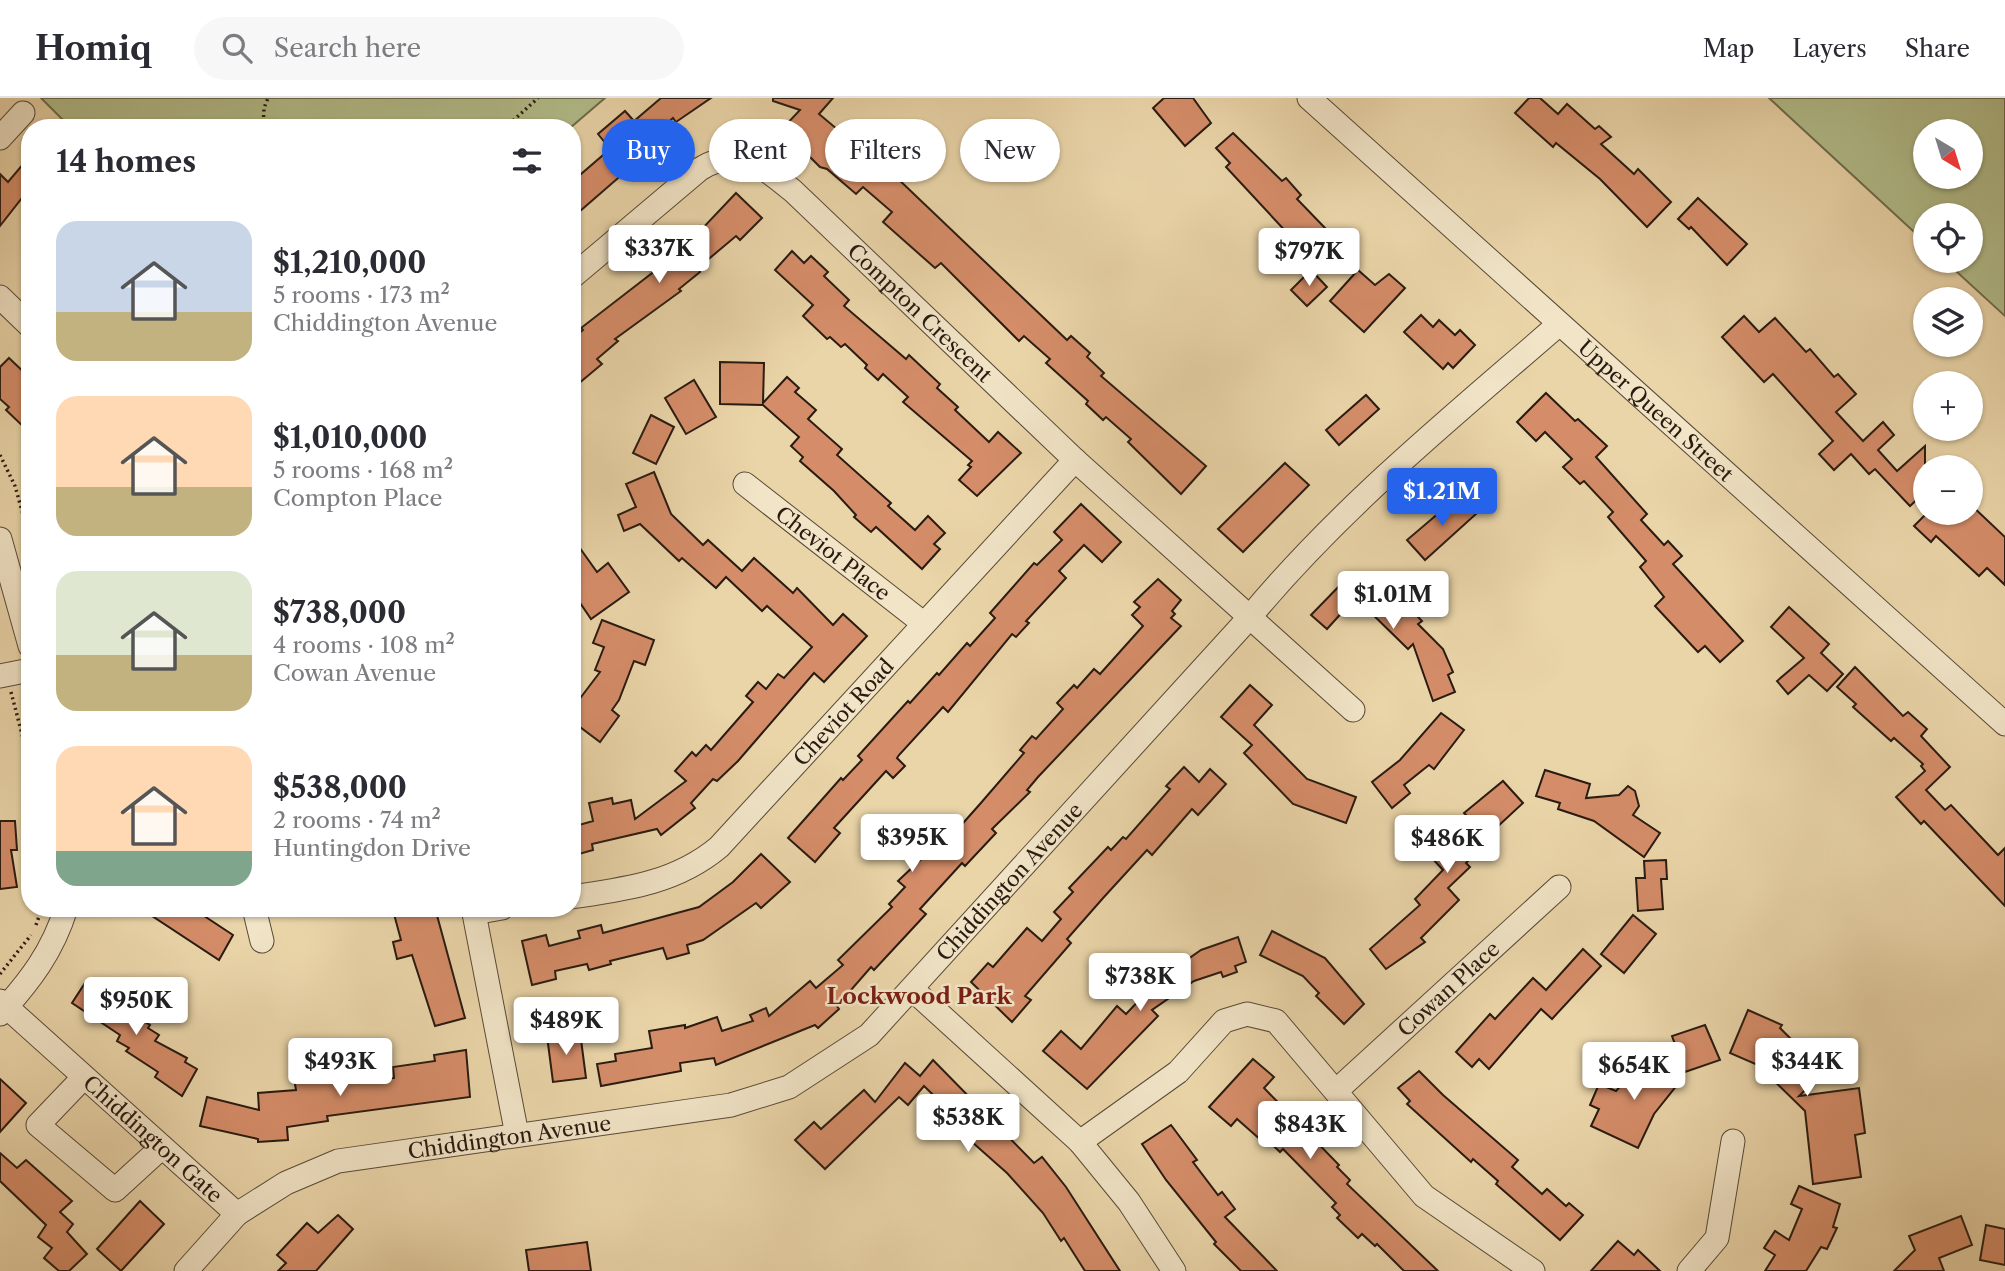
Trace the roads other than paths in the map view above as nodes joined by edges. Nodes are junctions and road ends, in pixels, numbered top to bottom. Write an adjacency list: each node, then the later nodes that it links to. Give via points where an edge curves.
1 (1309, 98): 7 (street, Upper Queen Street)
2 (23, 113): 3 (street)
3 (0, 138)
4 (581, 269): 8 (street, Compton Crescent, via 715,160 739,158 762,166)
5 (0, 297): 6 (street)
6 (21, 318)
7 (1558, 325): 12 (street, Chiddington Avenue, via 1374,486 1289,569); 17 (street, Upper Queen Street)
8 (1075, 460): 12 (street, Compton Crescent); 13 (street, Cheviot Road)
9 (745, 484): 13 (street, Cheviot Place)
10 (0, 539): 11 (street)
11 (21, 614)
12 (1249, 618): 16 (street, Compton Crescent); 22 (street, Chiddington Avenue)
13 (923, 623): 19 (street, Cheviot Road, via 699,864 671,878)
14 (21, 673): 15 (street)
15 (4, 680)
16 (1353, 710)
17 (2005, 724)
18 (1559, 887): 25 (street, Cowan Place)
19 (581, 895)
20 (63, 917): 23 (street, via 58,936 33,978)
21 (475, 917): 26 (street)
22 (913, 990): 26 (street, Chiddington Avenue, via 869,1035 789,1087 731,1105); 28 (street)
23 (2, 1007): 24 (street, Chiddington Gate)
24 (83, 1078): 29 (street, Chiddington Gate); 29 (street, via 38,1125 114,1190)
25 (1336, 1091): 28 (street, via 1276,1021 1247,1014 1224,1021 1178,1072); 33 (street, via 1424,1196)
26 (517, 1135): 30 (street, Chiddington Avenue, via 338,1161 286,1183)
27 (1733, 1141): 34 (street, via 1717,1238)
28 (1080, 1142): 32 (street, via 1129,1202)
29 (162, 1147): 30 (street, Chiddington Gate)
30 (237, 1214): 31 (street, Chiddington Avenue)
31 (186, 1271)
32 (1174, 1271)
33 (1533, 1271)
34 (1689, 1271)

